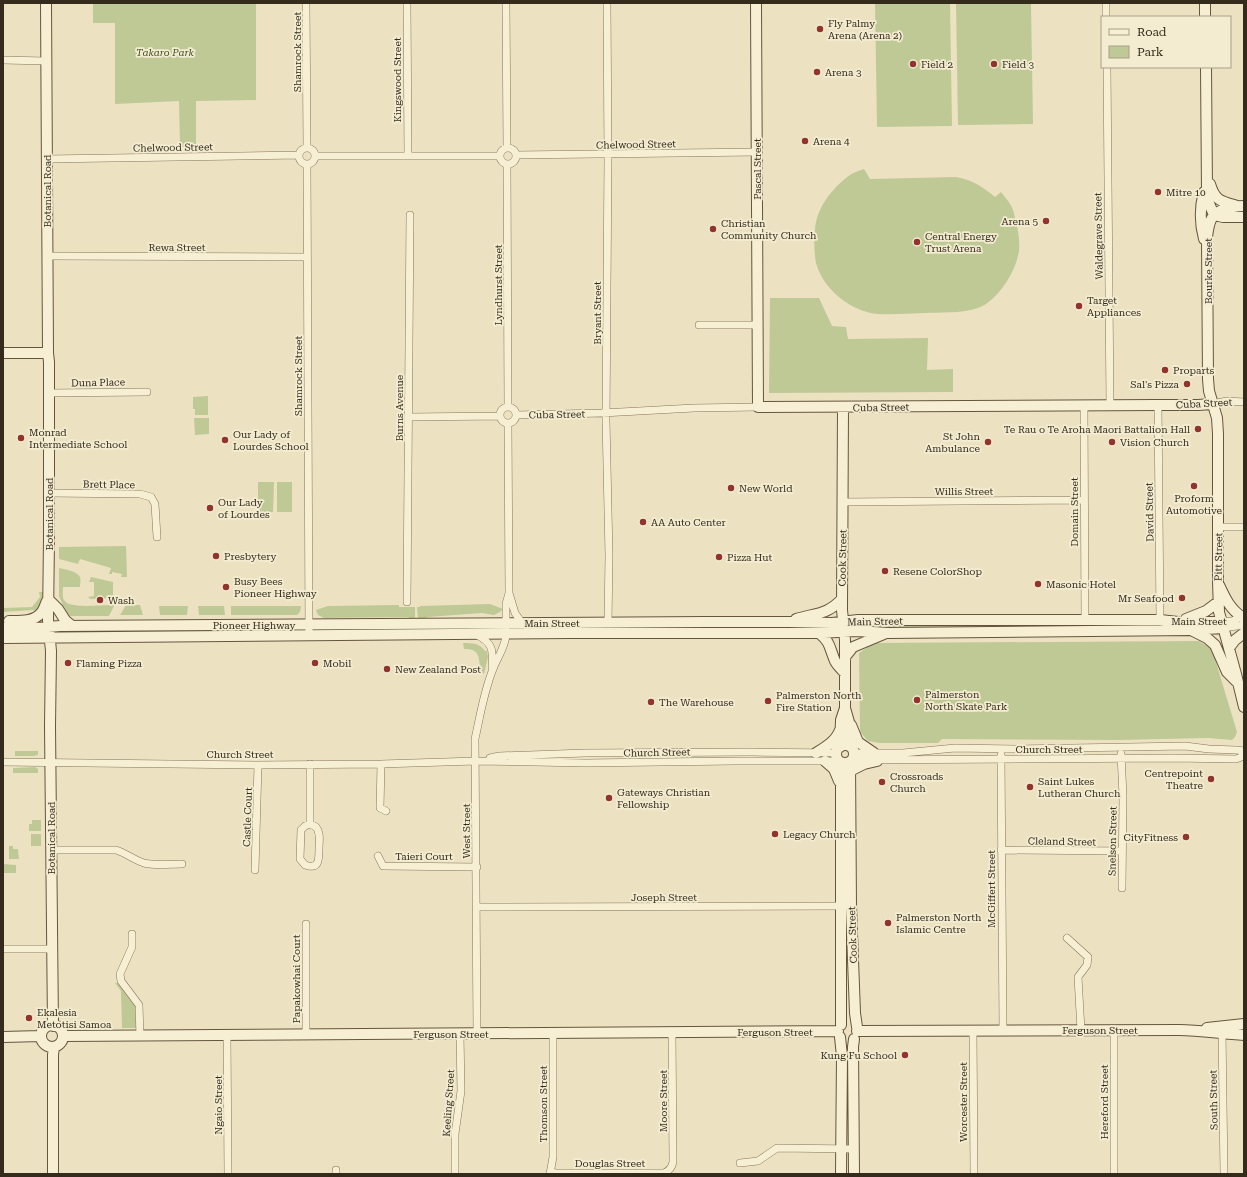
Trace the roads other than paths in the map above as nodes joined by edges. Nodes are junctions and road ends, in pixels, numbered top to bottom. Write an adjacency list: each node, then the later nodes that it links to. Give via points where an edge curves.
1 (46, 3): 12 (main road, Botanical Road)
2 (306, 3): 15 (street, Shamrock Street)
3 (407, 3): 22 (street, Kingswood Street)
4 (506, 3): 16 (street)
5 (607, 3): 18 (street, Bryant Street)
6 (756, 3): 17 (main road, Pascal Street)
7 (1106, 3): 9 (street)
8 (1205, 3): 10 (main road)
9 (1106, 16)
10 (1205, 16)
11 (3, 60): 12 (street)
12 (46, 61): 24 (main road, Botanical Road)
13 (1107, 68): 44 (street, Waldegrave Street)
14 (1206, 68): 27 (main road)
15 (307, 148): 19 (street); 21 (street, via 313,150)
16 (507, 148): 20 (street, via 515,151); 23 (street, via 500,152)
17 (757, 152): 18 (street, Chelwood Street); 36 (main road, Pascal Street)
18 (608, 154): 20 (street, Chelwood Street); 49 (street, Bryant Street)
19 (299, 155): 24 (street, Chelwood Street); 25 (street, via 301,161)
20 (516, 155): 26 (street, via 515,160)
21 (316, 156): 22 (street); 25 (street)
22 (408, 156): 23 (street)
23 (500, 156): 26 (street)
24 (47, 158): 33 (main road, Botanical Road)
25 (307, 164): 34 (street, Shamrock Street)
26 (507, 164): 46 (street, Lyndhurst Street)
27 (1207, 179): 28 (main road, via 1215,198); 30 (main road, via 1208,201); 32 (main road, via 1201,201 1202,230)
28 (1240, 206): 30 (main road, via 1223,209)
29 (410, 215): 52 (street, Burns Avenue)
30 (1214, 215): 31 (main road); 32 (main road, Bourke Street, via 1208,227)
31 (1244, 217)
32 (1208, 248): 42 (main road, Bourke Street, via 1208,379)
33 (47, 256): 34 (street, Rewa Street); 38 (main road, Botanical Road)
34 (307, 257): 81 (street, Shamrock Street)
35 (700, 325): 36 (street)
36 (758, 325): 47 (main road, Pascal Street)
37 (3, 353): 38 (main road)
38 (48, 353): 40 (main road, Botanical Road)
39 (147, 392): 40 (street, Duna Place)
40 (49, 393): 54 (main road, Botanical Road)
41 (1244, 402): 42 (street, Cuba Street)
42 (1212, 404): 45 (main road, Cuba Street); 57 (main road, Pitt Street, via 1217,418 1218,434)
43 (1084, 405): 44 (main road, Cuba Street); 48 (main road, Cuba Street); 55 (street, Domain Street)
44 (1110, 405): 45 (main road, Cuba Street)
45 (1158, 405): 68 (street, David Street)
46 (508, 407): 50 (street, via 514,409); 51 (street, via 504,408)
47 (758, 408): 48 (main road, Cuba Street); 49 (street, Cuba Street, via 694,408)
48 (843, 408): 56 (main road, Cook Street)
49 (606, 413): 50 (street, Cuba Street); 75 (street, Bryant Street)
50 (517, 415): 53 (street, via 513,423)
51 (500, 416): 52 (street); 53 (street, via 502,421)
52 (409, 417): 64 (street, Burns Avenue)
53 (508, 424): 61 (street)
54 (49, 493): 59 (street, Brett Place, via 140,494 151,497 155,504); 63 (main road, Botanical Road)
55 (1084, 500): 56 (street, Willis Street); 67 (street, Domain Street)
56 (843, 502): 62 (main road, Cook Street)
57 (1218, 527): 58 (street); 60 (main road, Pitt Street)
58 (1244, 527)
59 (157, 537)
60 (1218, 582): 65 (main road, Pitt Street); 66 (main road, via 1228,604)
61 (509, 593): 73 (street); 74 (street, via 515,613)
62 (842, 598): 69 (main road, Cook Street); 71 (main road, via 835,607 825,612)
63 (48, 599): 70 (main road, via 37,616 26,621); 78 (main road); 83 (main road, Botanical Road)
64 (407, 602)
65 (1218, 602): 72 (main road, via 1206,611); 77 (main road, Pitt Street)
66 (1243, 619): 77 (street, Main Street)
67 (1085, 620): 68 (main road, Main Street); 69 (main road, Main Street)
68 (1160, 620): 72 (main road, Main Street)
69 (843, 621): 71 (main road, Main Street); 84 (main road, Cook Street)
70 (3, 622)
71 (789, 622): 75 (main road, Main Street)
72 (1178, 622): 77 (main road, Main Street)
73 (506, 623): 74 (main road, Main Street); 76 (main road, Pioneer Highway); 85 (main road, via 514,629)
74 (522, 623): 75 (main road, Main Street)
75 (608, 623)
76 (446, 624): 80 (main road, Pioneer Highway); 90 (main road, via 496,628)
77 (1222, 625): 82 (main road, Main Street); 92 (main road, Pitt Street)
78 (72, 626): 81 (main road, Pioneer Highway); 83 (main road, Pioneer Highway)
79 (3, 628): 83 (main road, Pioneer Highway)
80 (397, 629): 81 (main road, Pioneer Highway); 89 (main road, Pioneer Highway)
81 (309, 630): 83 (main road, Pioneer Highway)
82 (1190, 630): 87 (main road, Main Street); 96 (main road, via 1215,645 1225,668)
83 (49, 632): 91 (main road, Pioneer Highway); 113 (main road, Botanical Road)
84 (845, 632): 86 (main road, Main Street); 87 (main road, Main Street); 93 (main road, Cook Street)
85 (570, 633): 86 (main road, Main Street); 90 (main road, Main Street)
86 (819, 633): 95 (main road, via 827,640 835,662)
87 (888, 633): 93 (main road, via 853,647)
88 (1244, 633): 92 (main road, via 1234,640)
89 (475, 634): 90 (main road, Pioneer Highway); 94 (street, via 486,640 491,647)
90 (506, 634): 94 (street, West Street)
91 (3, 638)
92 (1229, 648): 96 (main road, Pitt Street)
93 (845, 658): 95 (main road, Cook Street)
94 (492, 669): 110 (street, West Street, via 475,739)
95 (845, 673): 98 (main road, Cook Street)
96 (1238, 683): 97 (main road, Pitt Street)
97 (1244, 707)
98 (845, 708): 99 (main road, Cook Street); 100 (main road, Cook Street)
99 (849, 722): 106 (main road, Cook Street); 107 (main road, via 858,742)
100 (841, 729): 104 (main road, via 828,745); 106 (main road, Cook Street)
101 (1121, 747): 102 (street, Church Street); 103 (street, Church Street, via 1185,746); 108 (street, Snelson Street)
102 (1001, 748): 107 (street, Church Street, via 955,748); 109 (street, McGiffert Street)
103 (1244, 751)
104 (816, 753): 106 (street, Church Street); 110 (street, Church Street, via 585,753 499,756)
105 (1244, 756): 108 (street, Church Street)
106 (846, 757): 107 (street, Church Street); 107 (main road, via 864,764); 111 (street, Church Street); 117 (main road, Cook Street); 118 (main road, Cook Street)
107 (875, 757): 109 (street, Church Street)
108 (1121, 758): 109 (street, Church Street); 123 (street, Snelson Street)
109 (1001, 759): 122 (street, McGiffert Street)
110 (476, 761): 111 (street, Church Street); 115 (street, Church Street); 126 (street, West Street)
111 (825, 761): 117 (main road, via 834,769)
112 (3, 762): 113 (street, Church Street)
113 (51, 762): 116 (street, Church Street); 121 (main road, Botanical Road)
114 (310, 764): 115 (street, Church Street); 116 (street, Church Street); 120 (street)
115 (381, 764): 119 (street, via 380,808)
116 (258, 765): 127 (street, Castle Court)
117 (841, 788): 118 (main road, Cook Street)
118 (846, 807): 129 (main road, Cook Street)
119 (386, 811)
120 (310, 824): 120 (street, via 301,830 300,859 304,865 312,867 319,858 319,832)
121 (51, 850): 125 (street, via 116,850 153,865); 135 (main road, Botanical Road)
122 (1001, 850): 123 (street, Cleland Street); 139 (street, McGiffert Street)
123 (1122, 851): 128 (street, Snelson Street)
124 (378, 856): 126 (street, Taieri Court, via 383,866)
125 (182, 864)
126 (477, 867): 130 (street, West Street)
127 (255, 870)
128 (1122, 888)
129 (845, 906): 130 (street, Joseph Street); 143 (main road, Cook Street); 146 (main road, Cook Street)
130 (477, 907): 148 (street, West Street)
131 (306, 924): 150 (street, Papakowhai Court)
132 (132, 934): 154 (street, via 132,947 120,974 121,981 139,1005)
133 (1067, 938): 140 (street, via 1088,957 1087,965 1078,976)
134 (3, 949): 135 (street)
135 (51, 949): 137 (main road, Botanical Road)
136 (1244, 1024): 142 (main road, Ferguson Street)
137 (53, 1026): 152 (main road, via 45,1029); 153 (main road, via 58,1028)
138 (973, 1030): 139 (main road, Ferguson Street); 146 (main road, Ferguson Street); 167 (street, Worcester Street)
139 (1003, 1030): 140 (main road, Ferguson Street)
140 (1081, 1030): 141 (main road, Ferguson Street)
141 (1114, 1030): 142 (main road, Ferguson Street); 168 (street, Hereford Street)
142 (1222, 1030): 151 (main road, Ferguson Street); 169 (street, South Street)
143 (840, 1031): 144 (main road, Ferguson Street); 146 (main road, via 847,1041); 146 (main road, via 844,1023 850,1022); 157 (main road, Cook Street)
144 (672, 1032): 145 (main road, Ferguson Street); 160 (street, Moore Street, via 673,1162)
145 (553, 1033): 148 (main road, Ferguson Street); 161 (street, Thomson Street, via 553,1157)
146 (856, 1033): 158 (main road, Cook Street, via 853,1047)
147 (460, 1034): 148 (main road, Ferguson Street); 150 (main road, Ferguson Street); 164 (street, Keeling Street, via 461,1091 455,1134)
148 (477, 1034)
149 (227, 1035): 150 (main road, Ferguson Street); 154 (main road, Ferguson Street); 163 (street, Ngaio Street)
150 (306, 1035)
151 (1244, 1035)
152 (41, 1036): 155 (main road); 156 (main road, via 45,1045)
153 (63, 1036): 154 (main road, Ferguson Street); 156 (main road, via 60,1044)
154 (140, 1036)
155 (3, 1037)
156 (54, 1047): 162 (main road)
157 (840, 1149): 158 (street); 159 (street, via 777,1148 758,1161); 165 (main road, Cook Street)
158 (854, 1149): 166 (main road, Cook Street)
159 (740, 1163)
160 (670, 1170): 161 (street, Douglas Street, via 664,1173)
161 (550, 1173)
162 (54, 1174)
163 (228, 1174)
164 (455, 1174)
165 (841, 1174)
166 (854, 1174)
167 (974, 1174)
168 (1114, 1174)
169 (1224, 1174)

